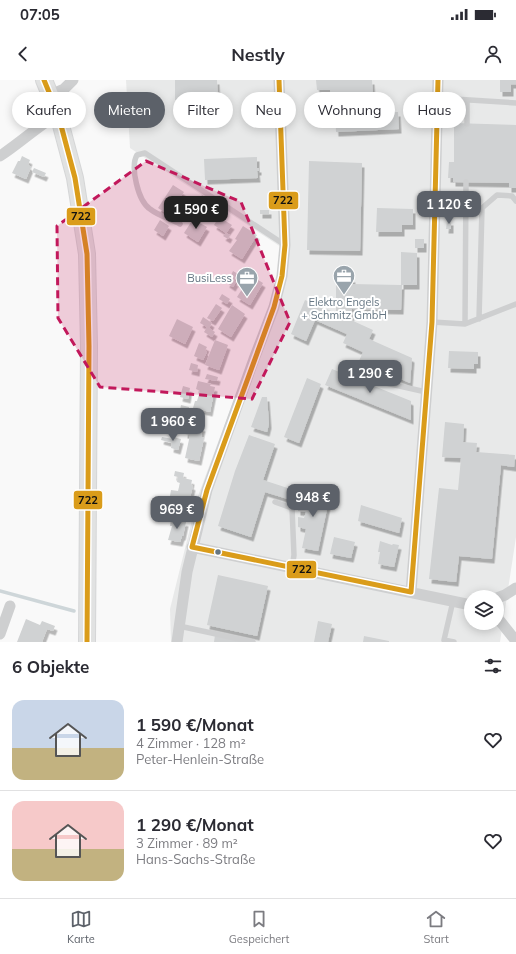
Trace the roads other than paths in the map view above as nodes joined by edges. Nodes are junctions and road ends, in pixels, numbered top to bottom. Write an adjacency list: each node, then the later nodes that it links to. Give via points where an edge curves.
1 (44, 80): 5 (main road)
2 (73, 80): 6 (street)
3 (279, 80): 18 (street)
4 (438, 80): 7 (street)
5 (49, 92)
6 (57, 92)
7 (438, 92)
8 (467, 100): 9 (lane); 10 (lane)
9 (516, 102)
10 (467, 124)
11 (38, 128): 14 (street)
12 (62, 128): 38 (main road, via 75,178 87,254)
13 (437, 128): 21 (street)
14 (0, 156)
15 (466, 182): 22 (lane)
16 (516, 202): 20 (lane, via 512,196 497,195 482,208)
17 (180, 224): 18 (lane, via 149,209 139,194 135,175 135,159 138,155 145,153)
18 (285, 245): 26 (street, via 282,276 274,307 207,490)
19 (516, 304): 20 (lane)
20 (479, 319): 22 (lane)
21 (432, 322): 22 (lane); 24 (street)
22 (465, 324)
23 (351, 367): 24 (lane, via 386,383)
24 (426, 392): 29 (street)
25 (275, 502): 27 (lane, via 292,508)
26 (192, 548): 27 (street); 34 (street)
27 (292, 568): 29 (street)
28 (516, 588): 30 (street)
29 (411, 592): 31 (street)
30 (504, 595)
31 (453, 601): 32 (street); 41 (lane, via 444,640)
32 (464, 603)
33 (10, 606): 36 (street)
34 (179, 626): 39 (street); 40 (lane)
35 (504, 626): 37 (street)
36 (0, 634)
37 (516, 641)
38 (87, 642)
39 (177, 642)
40 (253, 642)
41 (454, 642)

